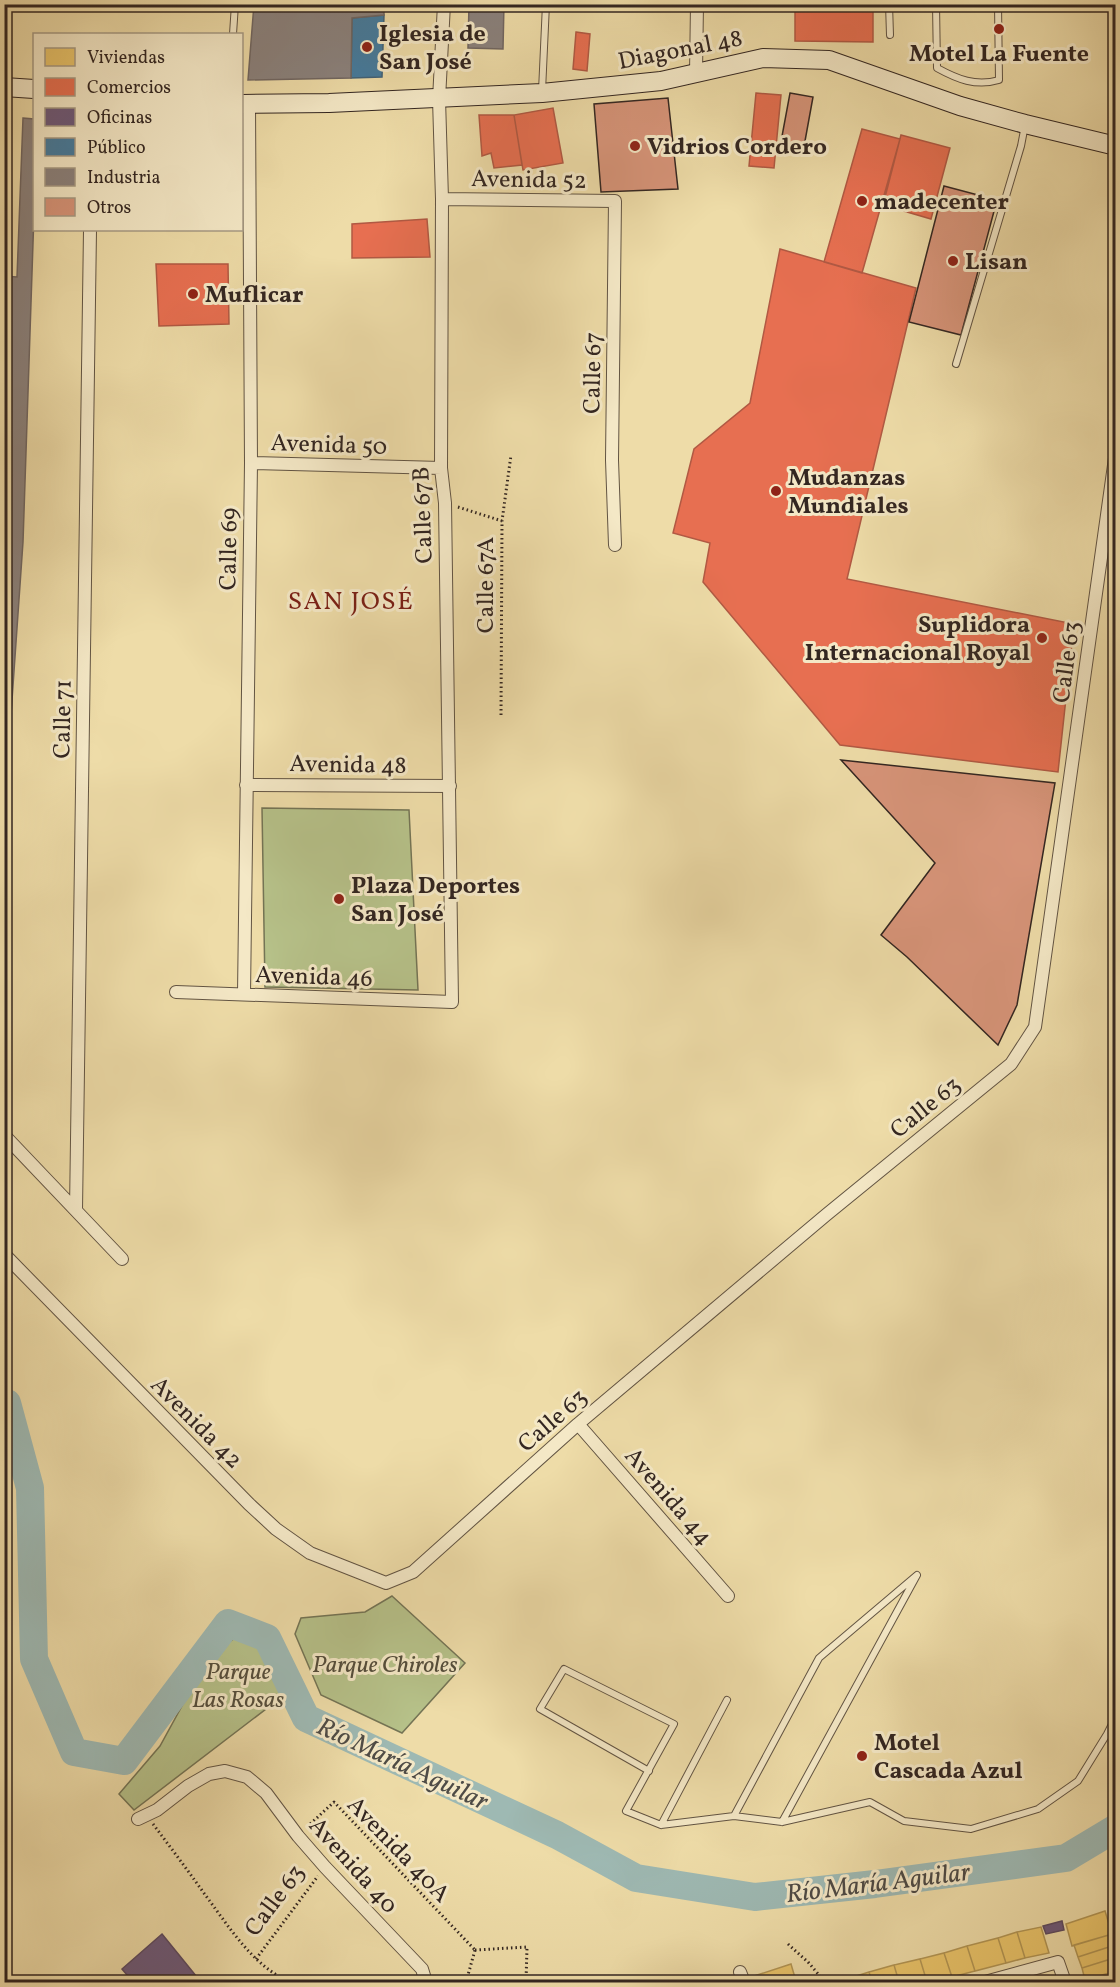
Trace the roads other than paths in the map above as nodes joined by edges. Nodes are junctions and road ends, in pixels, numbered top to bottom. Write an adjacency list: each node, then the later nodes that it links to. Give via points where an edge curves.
1 (235, 4): 8 (lane)
2 (444, 4): 14 (street)
3 (546, 4): 13 (lane)
4 (697, 4): 10 (street)
5 (889, 4): 9 (lane)
6 (936, 4): 7 (lane, via 937,68 969,82 987,84 999,80)
7 (998, 4)
8 (233, 33)
9 (890, 35)
10 (696, 73): 13 (street, Diagonal 48, via 652,82); 16 (street, Diagonal 48, via 763,58 829,60 960,106)
11 (4, 87): 12 (street)
12 (33, 89)
13 (542, 93): 14 (street, Diagonal 48)
14 (439, 99): 15 (street, Diagonal 48); 18 (street, Calle 67B)
15 (245, 104): 23 (street, Calle 69)
16 (1025, 124): 17 (street, Diagonal 48); 21 (lane)
17 (1116, 146)
18 (442, 199): 19 (street, Avenida 52); 24 (street, Calle 67B)
19 (615, 201): 25 (street, Calle 67)
20 (90, 231): 32 (street, Calle 71)
21 (956, 364)
22 (1116, 451): 35 (street, Calle 63, via 1035,1027 1011,1064)
23 (251, 463): 24 (street, Avenida 50); 26 (street, Calle 69)
24 (441, 468): 27 (street, Calle 67B)
25 (615, 545)
26 (246, 784): 27 (street, Avenida 48); 29 (street, Calle 69)
27 (450, 786): 30 (street, Calle 67B)
28 (176, 992): 29 (street, Avenida 46)
29 (244, 994): 30 (street, Avenida 46)
30 (452, 1002)
31 (4, 1135): 32 (street)
32 (76, 1210): 34 (street)
33 (4, 1254): 36 (street, Avenida 42, via 276,1529 310,1553)
34 (122, 1259)
35 (578, 1424): 36 (street, Calle 63, via 413,1572); 37 (street, Avenida 44)
36 (386, 1583)
37 (728, 1596)
38 (727, 1700): 44 (lane)
39 (1116, 1716): 43 (lane, via 1078,1781 1038,1809 971,1828 904,1821 870,1802)
40 (648, 1771): 40 (lane, via 674,1724 564,1669 540,1709); 44 (lane, via 627,1811)
41 (734, 1816): 43 (lane); 43 (lane, via 819,1658 917,1575); 44 (lane)
42 (142, 1817): 45 (street, Avenida 40, via 209,1773 225,1771 247,1777 266,1793 325,1867 422,1969)
43 (782, 1822)
44 (661, 1825)
45 (426, 1983)
46 (985, 1983): 47 (street, via 1058,1962)
47 (1065, 1983)

